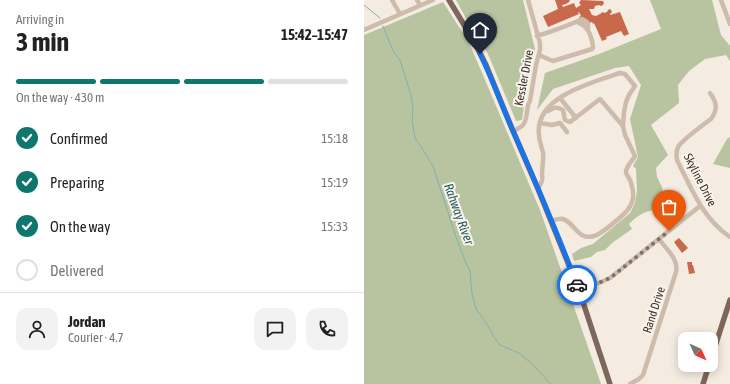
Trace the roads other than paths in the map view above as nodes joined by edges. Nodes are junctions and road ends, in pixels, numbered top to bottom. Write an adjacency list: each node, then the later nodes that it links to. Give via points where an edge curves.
1 (392, 0): 8 (street)
2 (417, 0): 7 (street)
3 (433, 0): 7 (street)
4 (449, 0): 19 (main road, via 486,65)
5 (528, 0): 11 (street, Kessler Drive)
6 (721, 0): 9 (street)
7 (420, 6): 8 (street)
8 (400, 14): 10 (street)
9 (730, 24)
10 (364, 30)
11 (537, 36): 12 (street, Kessler Drive); 12 (street, via 577,22 588,29 593,45 592,49 553,61)
12 (539, 55): 19 (street, Kessler Drive, via 525,122)
13 (710, 93): 22 (street, Skyline Drive, via 715,100 714,114 679,145 676,152 677,160)
14 (560, 98): 15 (street); 16 (street); 18 (street, via 567,92 583,86 620,73 625,74 635,86 626,102)
15 (542, 116): 16 (street, via 554,108 560,108 567,122); 17 (street)
16 (576, 118): 18 (street, via 600,99)
17 (540, 123): 20 (street, via 560,123); 21 (street, via 538,134 543,153 543,180)
18 (623, 126): 23 (street, via 626,139 635,156 626,172 633,187 634,197 629,208 594,236 584,236 562,218)
19 (513, 131): 21 (main road)
20 (567, 132)
21 (538, 189): 23 (main road)
22 (700, 206): 24 (street, Skyline Drive, via 714,224); 25 (street)
23 (551, 221): 26 (main road)
24 (730, 237)
25 (659, 239): 26 (street, via 610,278); 31 (street, Rand Drive, via 674,258 676,272 643,375)
26 (579, 290): 30 (main road)
27 (730, 300): 28 (main road)
28 (718, 337)
29 (707, 372): 32 (main road)
30 (610, 384)
31 (630, 384)
32 (703, 384)

